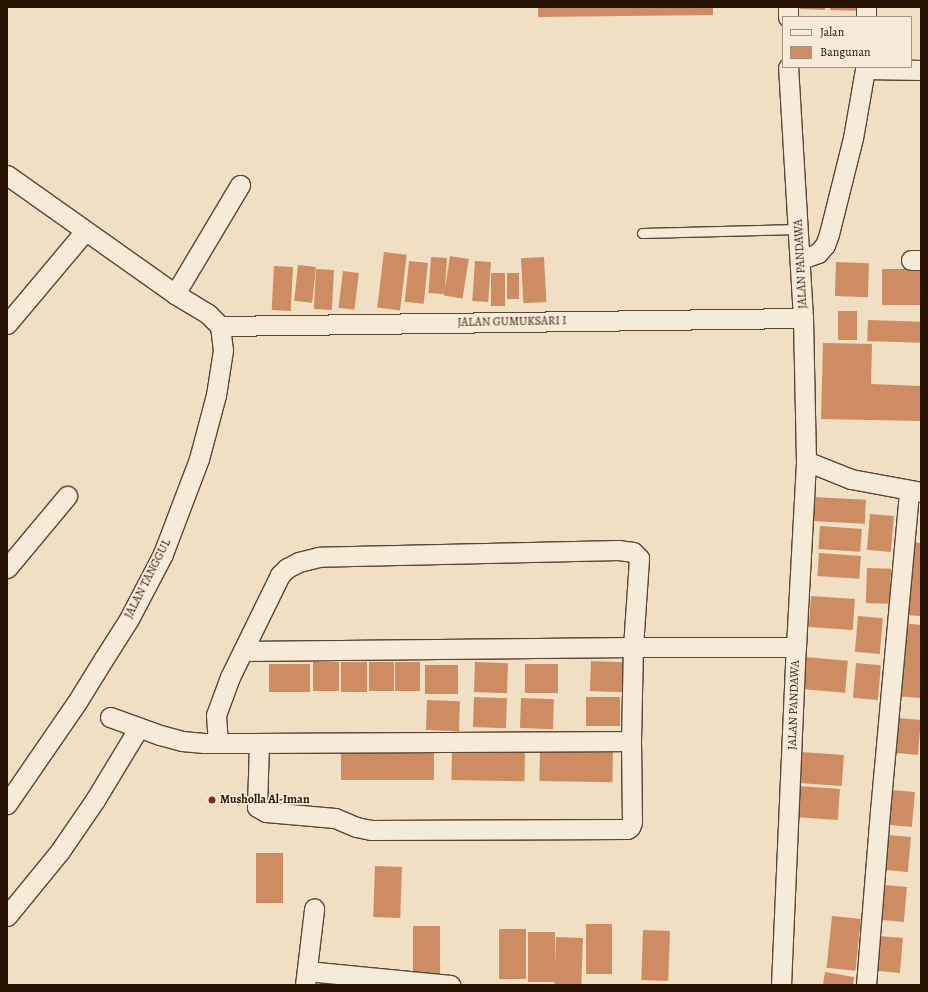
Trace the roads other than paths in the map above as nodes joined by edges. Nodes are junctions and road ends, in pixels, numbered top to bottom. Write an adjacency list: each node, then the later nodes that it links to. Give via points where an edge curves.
1 (788, 68): 6 (street, JALAN PANDAWA)
2 (865, 68): 3 (street); 9 (street, via 853,138 828,234 818,253)
3 (921, 70)
4 (7, 175): 7 (street)
5 (240, 185): 10 (street)
6 (799, 229): 8 (lane); 9 (street, JALAN PANDAWA)
7 (86, 231): 10 (street); 12 (street)
8 (642, 234)
9 (801, 258): 11 (street, JALAN PANDAWA)
10 (175, 294): 13 (street, via 208,314)
11 (803, 318): 13 (street, JALAN GUMUKSARI I); 14 (street, JALAN PANDAWA)
12 (7, 324)
13 (220, 326): 26 (street, JALAN TANGGUL, via 223,350 216,395 194,474 163,554 129,619)
14 (806, 461): 15 (street, via 851,479); 19 (street, JALAN PANDAWA)
15 (915, 491): 32 (street, via 880,811)
16 (66, 496): 17 (street)
17 (7, 568)
18 (633, 647): 19 (street); 20 (street); 20 (street, via 639,560 633,552 619,550 319,557 306,560 287,568 280,575); 23 (street)
19 (796, 647): 31 (street, JALAN PANDAWA)
20 (244, 652): 24 (street, via 218,706)
21 (110, 717): 22 (street)
22 (138, 728): 24 (street, via 182,741); 28 (street, via 86,813)
23 (631, 741): 25 (street); 25 (street, via 631,825 627,829 371,830 335,818 266,812 257,807)
24 (211, 743): 25 (street)
25 (259, 743)
26 (7, 803)
27 (314, 909): 29 (street)
28 (7, 916)
29 (306, 978): 30 (street)
30 (450, 985)
31 (781, 985)
32 (866, 985)

